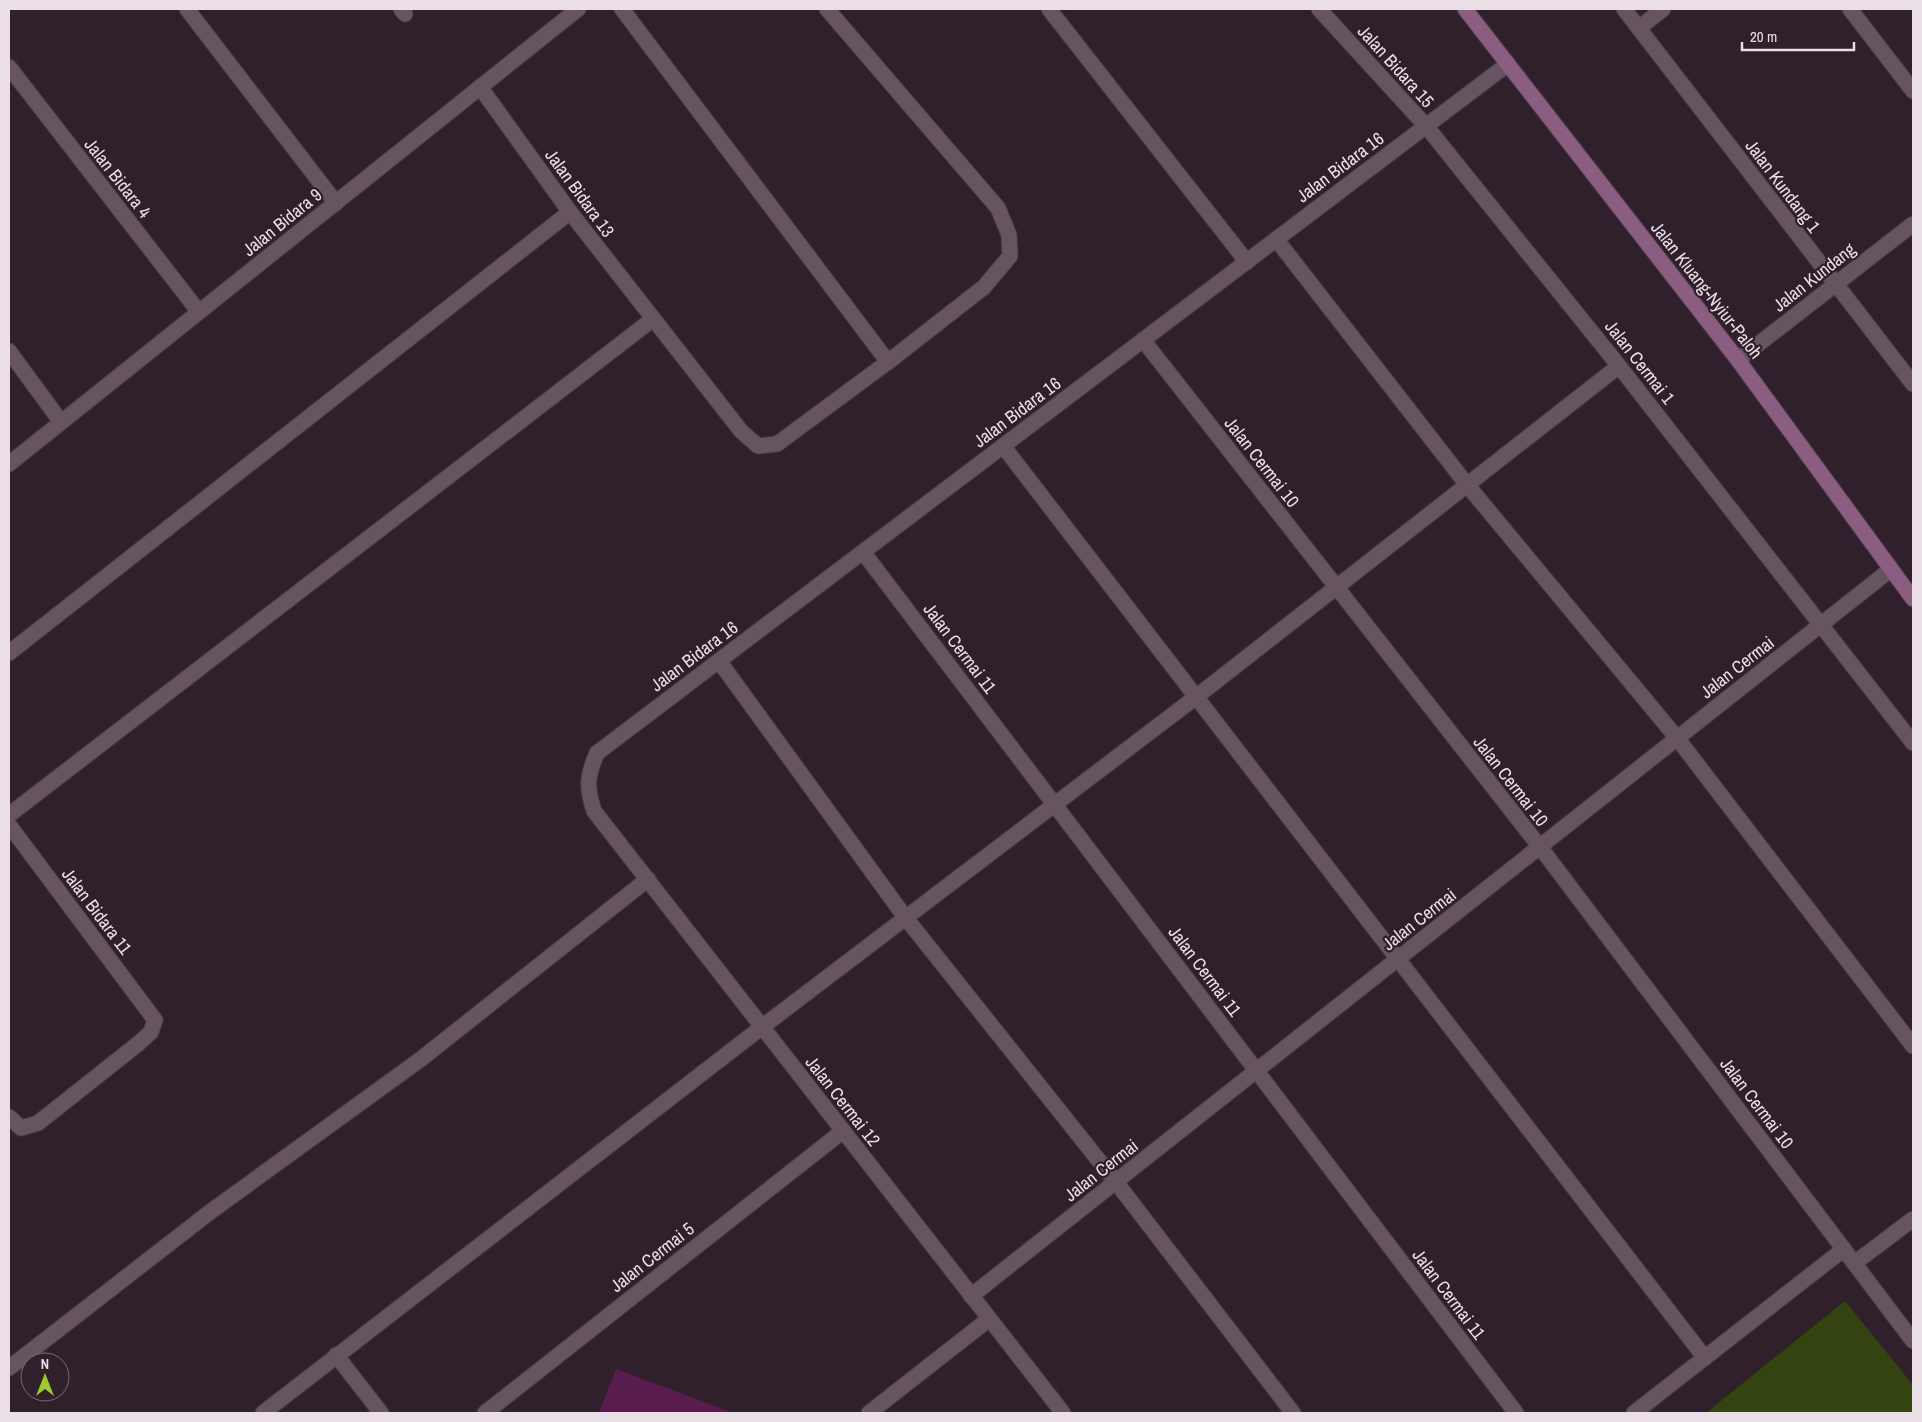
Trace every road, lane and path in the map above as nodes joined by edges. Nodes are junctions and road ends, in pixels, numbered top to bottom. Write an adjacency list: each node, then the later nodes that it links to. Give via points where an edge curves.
1 (187, 9): 17 (street)
2 (578, 9): 14 (street, Jalan Bidara 9)
3 (622, 9): 28 (street)
4 (827, 9): 28 (street, Jalan Bidara 13, via 998,208 1009,235 1010,256 984,287)
5 (1049, 9): 21 (street)
6 (1319, 9): 16 (street, Jalan Bidara 15)
7 (1466, 9): 12 (street, Jalan Kluang-Nyiur-Paloh)
8 (1624, 9): 11 (street, Jalan Kundang 1)
9 (1663, 9): 11 (street)
10 (1850, 9): 15 (street)
11 (1639, 28): 22 (street, Jalan Kundang 1)
12 (1508, 64): 16 (street, Jalan Bidara 16); 27 (street, Jalan Kluang-Nyiur-Paloh)
13 (9, 66): 23 (street, Jalan Bidara 4)
14 (480, 87): 17 (street, Jalan Bidara 9); 18 (street, Jalan Bidara 13)
15 (1913, 91)
16 (1426, 126): 20 (street, Jalan Bidara 16); 29 (street, Jalan Cermai 1)
17 (336, 203): 23 (street, Jalan Bidara 9)
18 (570, 212): 24 (street, Jalan Bidara 13); 40 (street)
19 (1913, 224): 22 (street, Jalan Kundang)
20 (1276, 239): 21 (street, Jalan Bidara 16); 34 (street)
21 (1247, 262): 25 (street, Jalan Bidara 16)
22 (1835, 285): 27 (street, Jalan Kundang); 30 (street, Jalan Kundang 1)
23 (198, 312): 31 (street, Jalan Bidara 9)
24 (653, 319): 28 (street, Jalan Bidara 13, via 740,432 758,446 777,444); 47 (street)
25 (1143, 340): 32 (street, Jalan Bidara 16); 37 (street, Jalan Cermai 10)
26 (9, 351): 31 (street)
27 (1738, 360): 36 (street, Jalan Kluang-Nyiur-Paloh)
28 (888, 362)
29 (1619, 366): 34 (street); 39 (street, Jalan Cermai 1)
30 (1913, 384)
31 (61, 422): 33 (street, Jalan Bidara 9)
32 (1003, 446): 35 (street, Jalan Bidara 16); 42 (street)
33 (9, 464)
34 (1468, 486): 37 (street); 43 (street)
35 (863, 552): 41 (street, Jalan Bidara 16); 45 (street, Jalan Cermai 11)
36 (1890, 570): 38 (street, Jalan Kluang-Nyiur-Paloh); 39 (street, Jalan Cermai)
37 (1336, 587): 42 (street); 49 (street, Jalan Cermai 10)
38 (1913, 600)
39 (1821, 624): 43 (street, Jalan Cermai); 44 (street, Jalan Cermai 1)
40 (9, 653)
41 (719, 662): 46 (street, Jalan Bidara 16, via 597,753 588,774); 51 (street)
42 (1196, 698): 45 (street); 52 (street)
43 (1677, 738): 49 (street, Jalan Cermai); 54 (street)
44 (1913, 743)
45 (1054, 804): 51 (street); 55 (street, Jalan Cermai 11)
46 (594, 811): 50 (street, Jalan Cermai 12)
47 (9, 815)
48 (9, 825): 56 (street, Jalan Bidara 11, via 155,1020 151,1032 139,1043 38,1123 21,1128)
49 (1540, 848): 52 (street, Jalan Cermai); 60 (street, Jalan Cermai 10)
50 (648, 879): 53 (street, Jalan Cermai 12); 67 (street, via 421,1060 210,1212)
51 (905, 917): 53 (street); 58 (street)
52 (1398, 959): 55 (street, Jalan Cermai); 66 (street)
53 (762, 1027): 57 (street, Jalan Cermai 12); 65 (street)
54 (1913, 1046)
55 (1257, 1071): 58 (street, Jalan Cermai); 74 (street, Jalan Cermai 11)
56 (9, 1117)
57 (843, 1131): 62 (street, Jalan Cermai 12); 70 (street, Jalan Cermai 5)
58 (1116, 1182): 62 (street, Jalan Cermai); 73 (street)
59 (1913, 1219): 61 (street)
60 (1844, 1248): 61 (street, Jalan Cermai 10); 66 (street)
61 (1856, 1262): 64 (street, Jalan Cermai 10)
62 (971, 1296): 63 (street, Jalan Cermai 12)
63 (989, 1319): 71 (street); 72 (street, Jalan Cermai 12)
64 (1913, 1341)
65 (336, 1355): 68 (street); 69 (street)
66 (1705, 1358): 75 (street)
67 (9, 1368)
68 (263, 1413)
69 (382, 1413)
70 (485, 1413)
71 (869, 1413)
72 (1063, 1413)
73 (1293, 1413)
74 (1516, 1413)
75 (1634, 1413)

